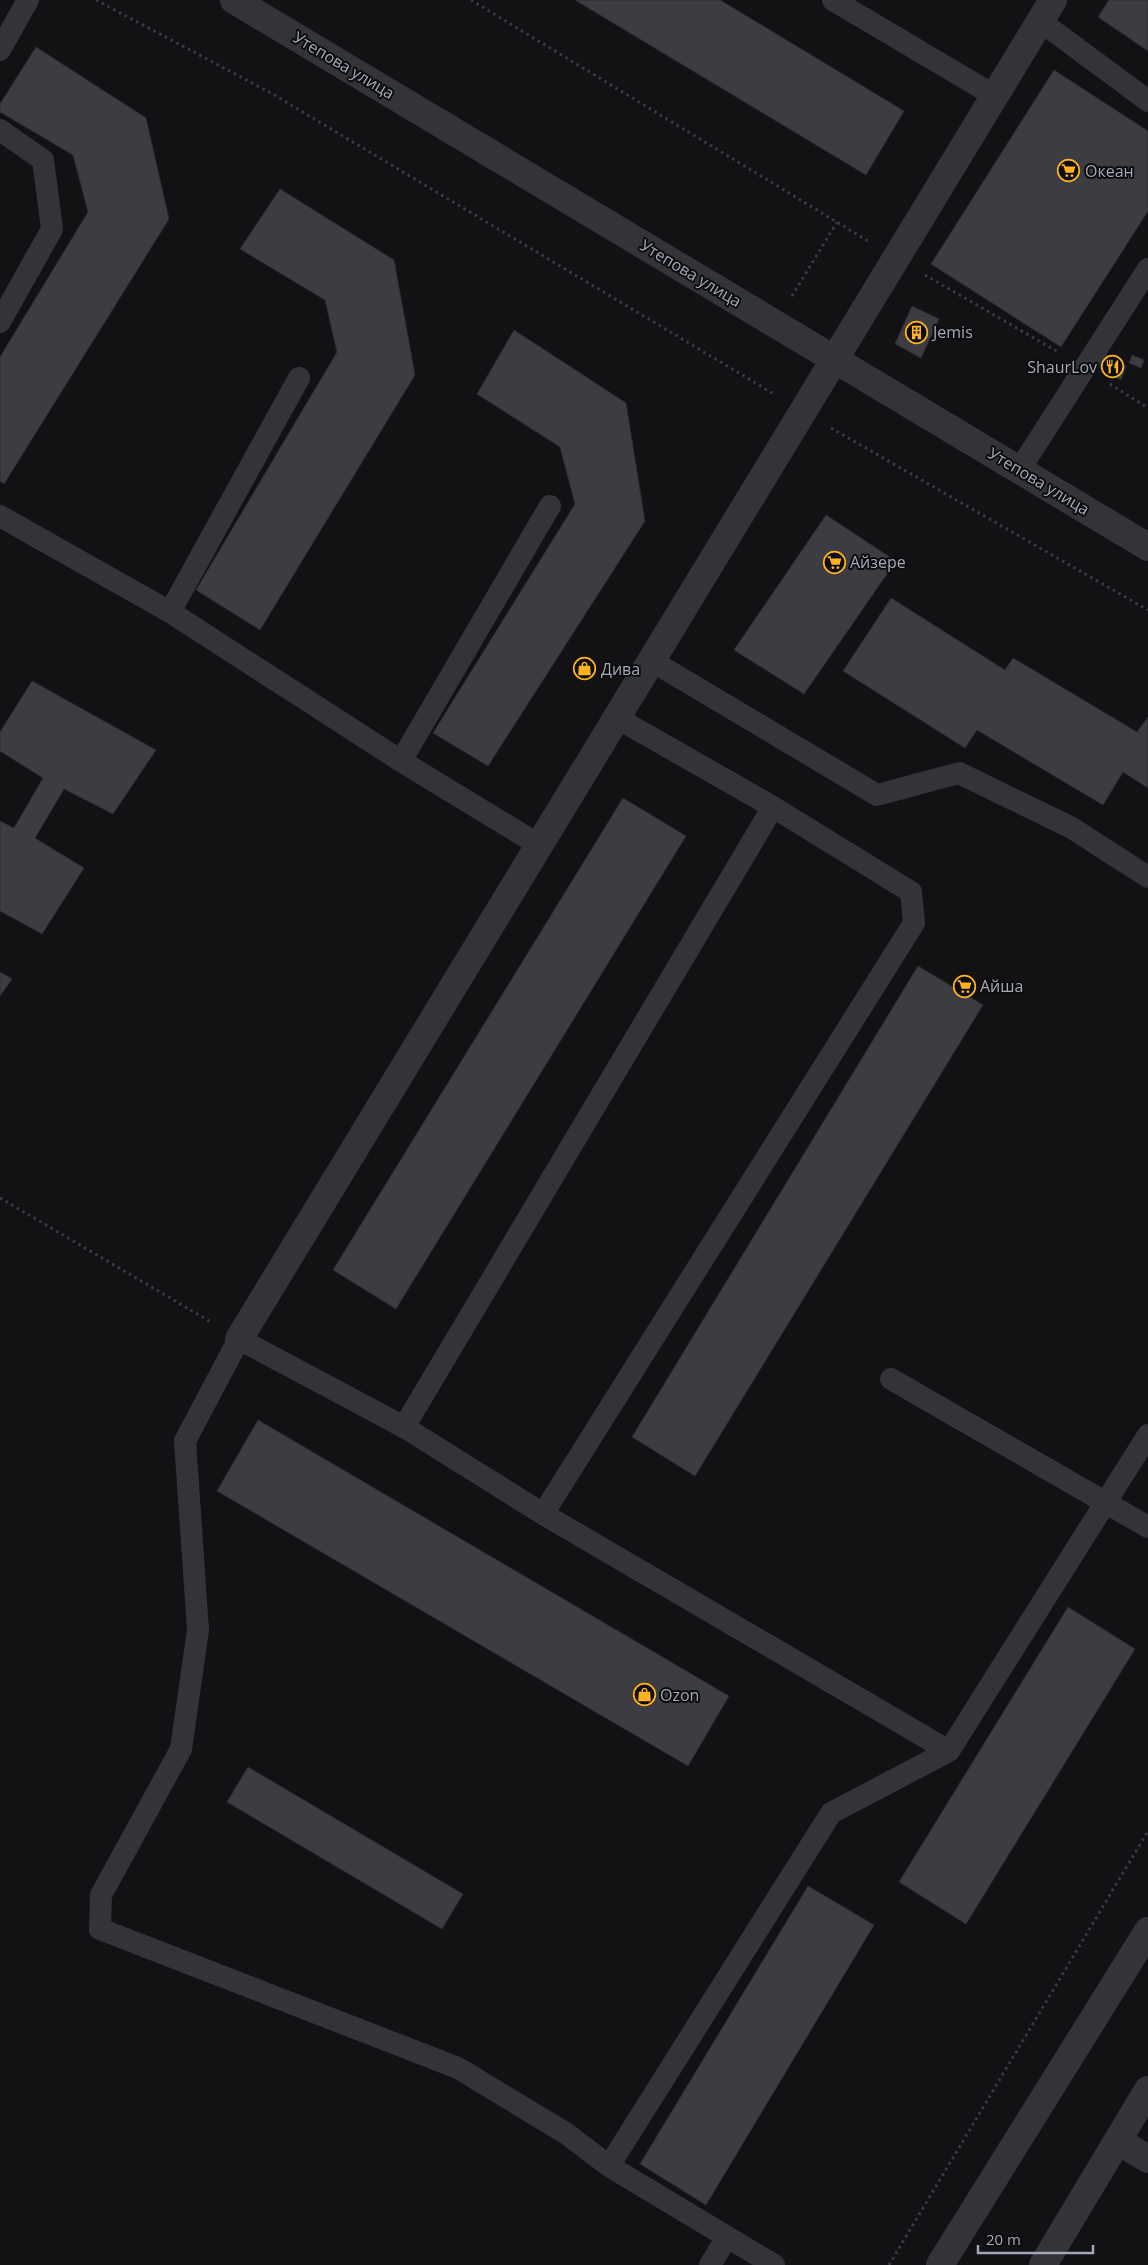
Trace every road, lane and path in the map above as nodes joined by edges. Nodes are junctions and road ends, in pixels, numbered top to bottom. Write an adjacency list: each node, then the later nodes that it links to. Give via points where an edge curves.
1 (28, 0): 7 (lane)
2 (96, 0): 20 (path, via 271,93)
3 (234, 0): 16 (street, Утепова улица)
4 (471, 0): 11 (path)
5 (833, 0): 8 (lane)
6 (1047, 10): 8 (street); 9 (lane)
7 (0, 50)
8 (995, 96): 12 (street)
9 (1148, 101)
10 (0, 130): 15 (lane, via 43,160 52,229)
11 (837, 222): 12 (path); 14 (path)
12 (896, 258): 16 (street); 17 (path)
13 (1148, 269): 17 (lane)
14 (792, 296)
15 (0, 322)
16 (834, 359): 20 (street); 21 (street, Утепова улица)
17 (1083, 367): 19 (path); 21 (lane)
18 (299, 378): 26 (lane)
19 (1148, 408)
20 (803, 411): 25 (path); 27 (street)
21 (1020, 469): 24 (street, Утепова улица)
22 (550, 506): 29 (lane)
23 (0, 516): 26 (lane)
24 (1148, 546)
25 (1148, 610)
26 (170, 612): 29 (lane)
27 (652, 661): 28 (street); 32 (lane, via 877,795 959,773 1072,828)
28 (617, 718): 30 (lane); 31 (street)
29 (401, 761): 31 (lane)
30 (773, 807): 36 (lane); 39 (lane, via 911,892 914,923)
31 (539, 845): 34 (street)
32 (1148, 878)
33 (0, 1198): 34 (path)
34 (239, 1339): 36 (lane); 47 (lane, via 185,1440 198,1630 182,1749 101,1895 100,1930 458,2068 567,2134)
35 (891, 1379): 38 (lane)
36 (404, 1427): 39 (lane)
37 (1148, 1435): 38 (lane)
38 (1104, 1502): 40 (lane); 41 (lane)
39 (543, 1514): 41 (lane)
40 (1148, 1527)
41 (949, 1751): 47 (lane, via 831,1813)
42 (1148, 1831): 51 (path)
43 (1148, 1931): 52 (street)
44 (1148, 2090): 45 (street)
45 (1118, 2141): 46 (street); 53 (street)
46 (1148, 2159)
47 (608, 2166): 48 (lane)
48 (726, 2237): 49 (lane); 50 (lane)
49 (710, 2265)
50 (774, 2265)
51 (889, 2265)
52 (940, 2265)
53 (1043, 2265)

